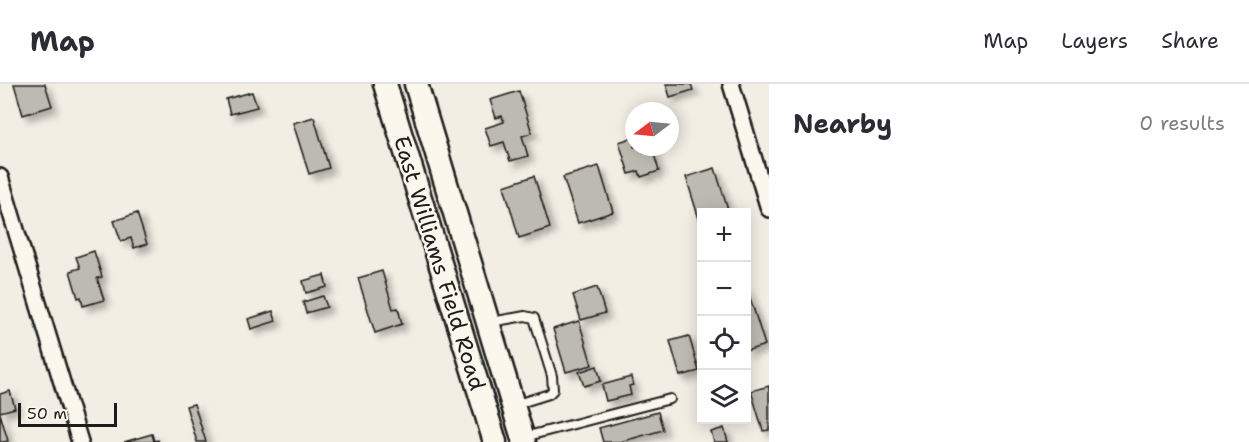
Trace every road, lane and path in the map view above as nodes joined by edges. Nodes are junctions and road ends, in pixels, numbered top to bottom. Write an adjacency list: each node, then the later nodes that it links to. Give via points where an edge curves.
1 (385, 84): 11 (main road, East Williams Field Road)
2 (416, 84): 6 (main road, East Williams Field Road)
3 (731, 84): 5 (street)
4 (0, 177): 10 (street)
5 (769, 209)
6 (488, 322): 8 (main road, East Williams Field Road); 8 (lane, via 534,318 552,376 553,390 549,394)
7 (669, 399): 9 (lane)
8 (513, 405): 9 (main road, East Williams Field Road)
9 (523, 440)
10 (80, 442)
11 (495, 442)

